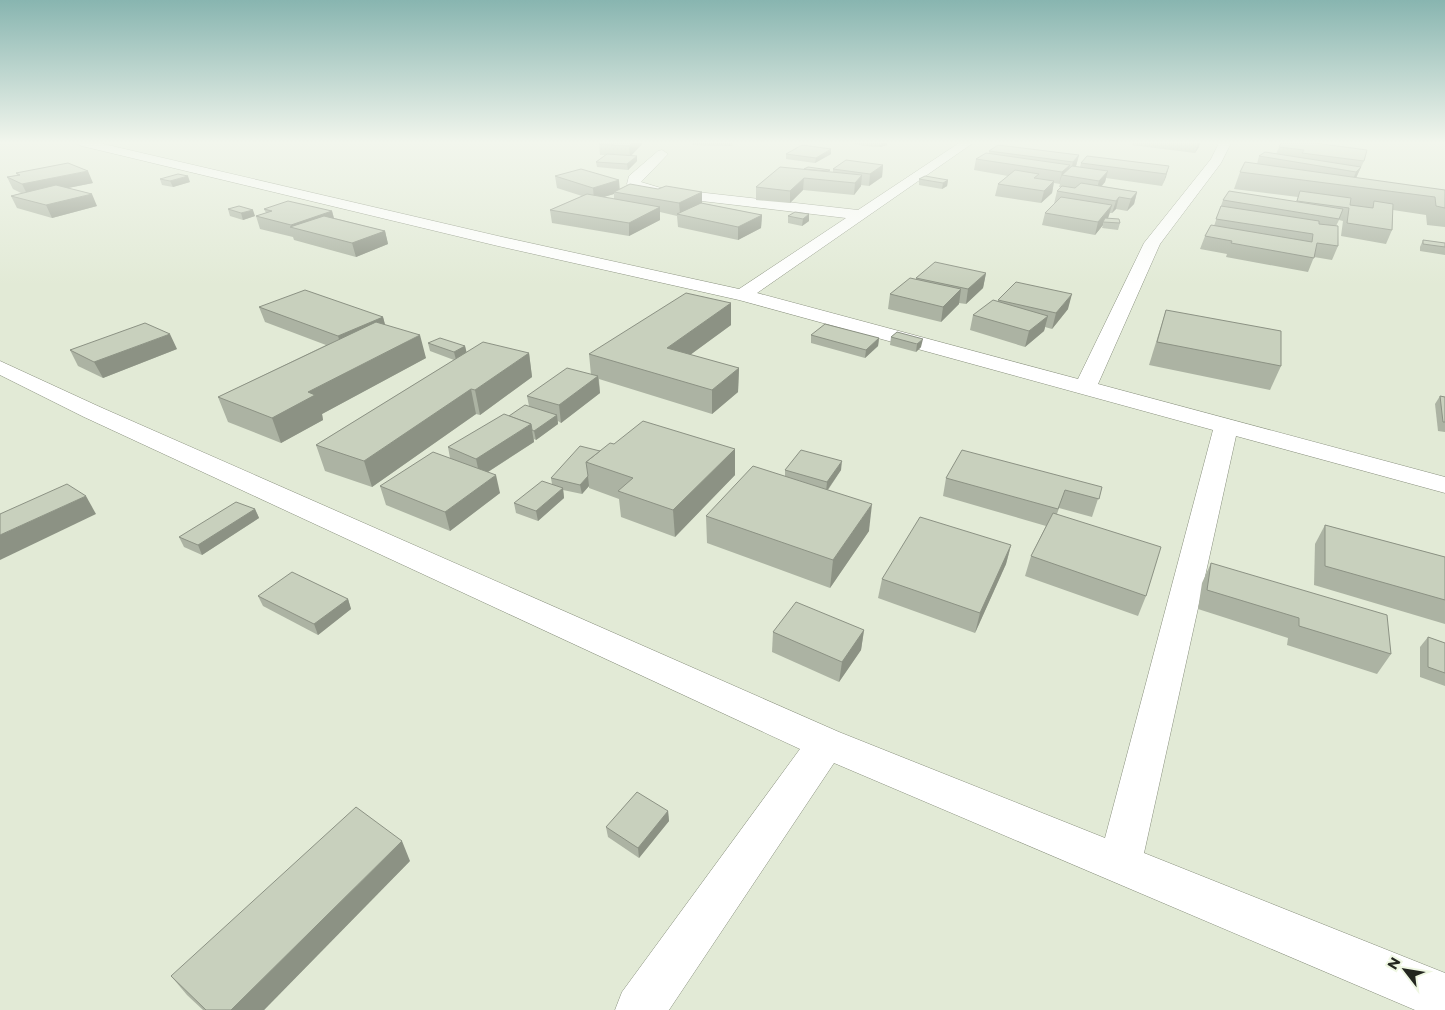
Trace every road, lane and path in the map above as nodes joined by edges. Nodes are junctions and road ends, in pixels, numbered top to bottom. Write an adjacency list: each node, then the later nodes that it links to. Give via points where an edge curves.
1 (282, 190): 6 (street)
2 (653, 190): 5 (street)
3 (897, 190): 5 (street)
4 (1193, 190): 8 (street, via 1152,243)
5 (860, 215): 6 (street)
6 (742, 295): 8 (street)
7 (0, 367): 11 (street, via 101,416)
8 (1085, 388): 9 (street)
9 (1226, 426): 10 (street); 12 (street)
10 (1445, 485)
11 (826, 743): 12 (street); 14 (street)
12 (1120, 864): 13 (street)
13 (1445, 998)
14 (640, 1010)

